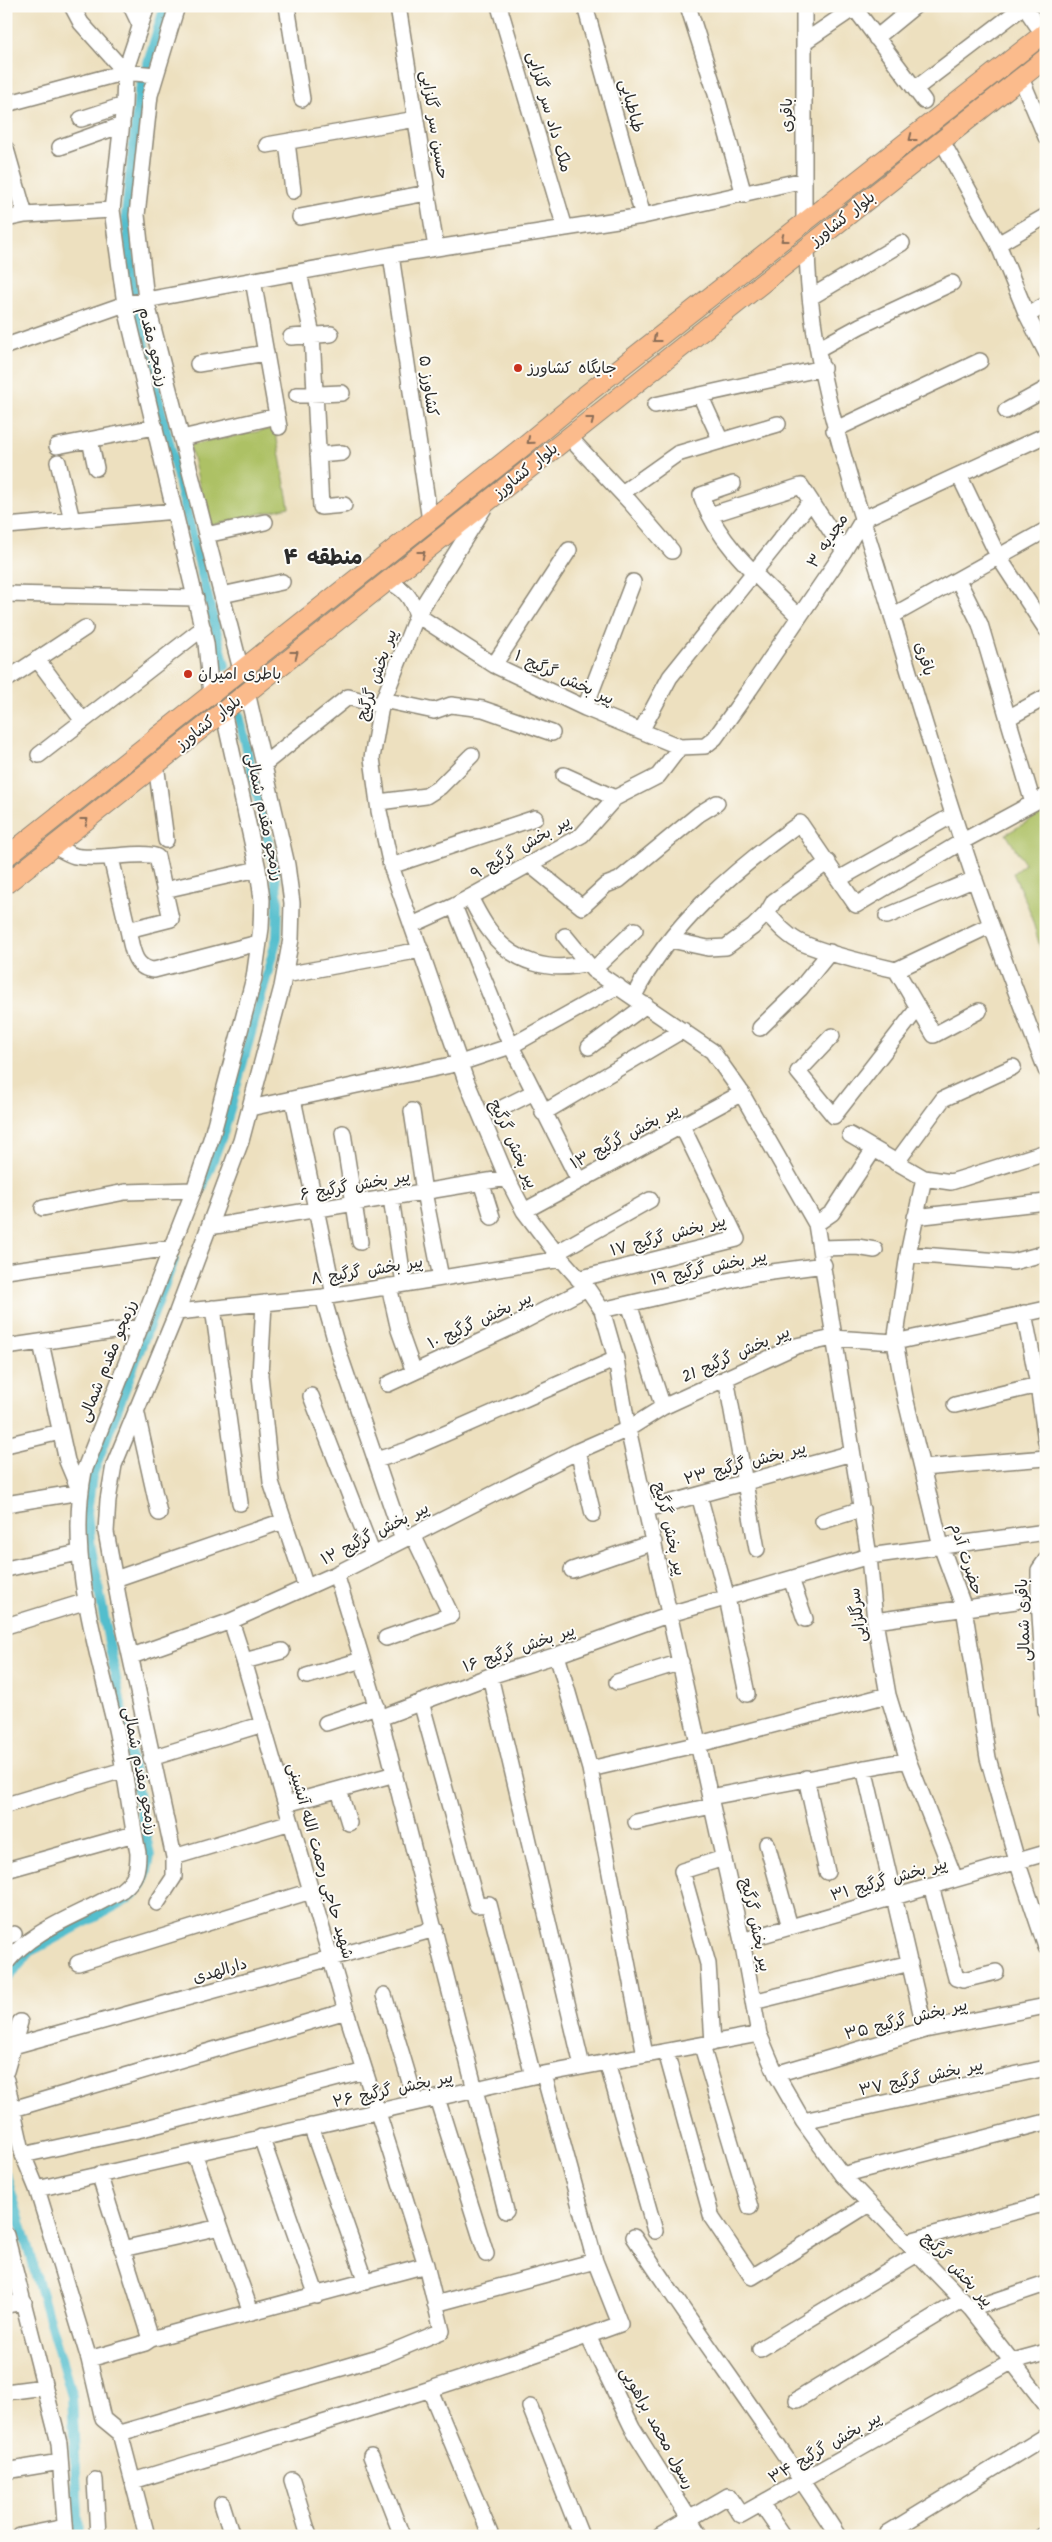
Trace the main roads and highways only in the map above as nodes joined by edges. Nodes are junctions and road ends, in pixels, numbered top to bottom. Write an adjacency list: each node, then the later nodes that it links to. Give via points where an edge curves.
1 (1045, 39): 3 (main road, via 959,118); 4 (main road, بلوار کشاورز, one-way to 4, via 940,116)
2 (1046, 58): 3 (main road, بلوار کشاورز)
3 (947, 137): 5 (main road, بلوار کشاورز, one-way to 3)
4 (143, 748): 5 (main road); 6 (main road, بلوار کشاورز)
5 (156, 764): 7 (main road, بلوار کشاورز, one-way to 5)
6 (6, 857)
7 (6, 884)

